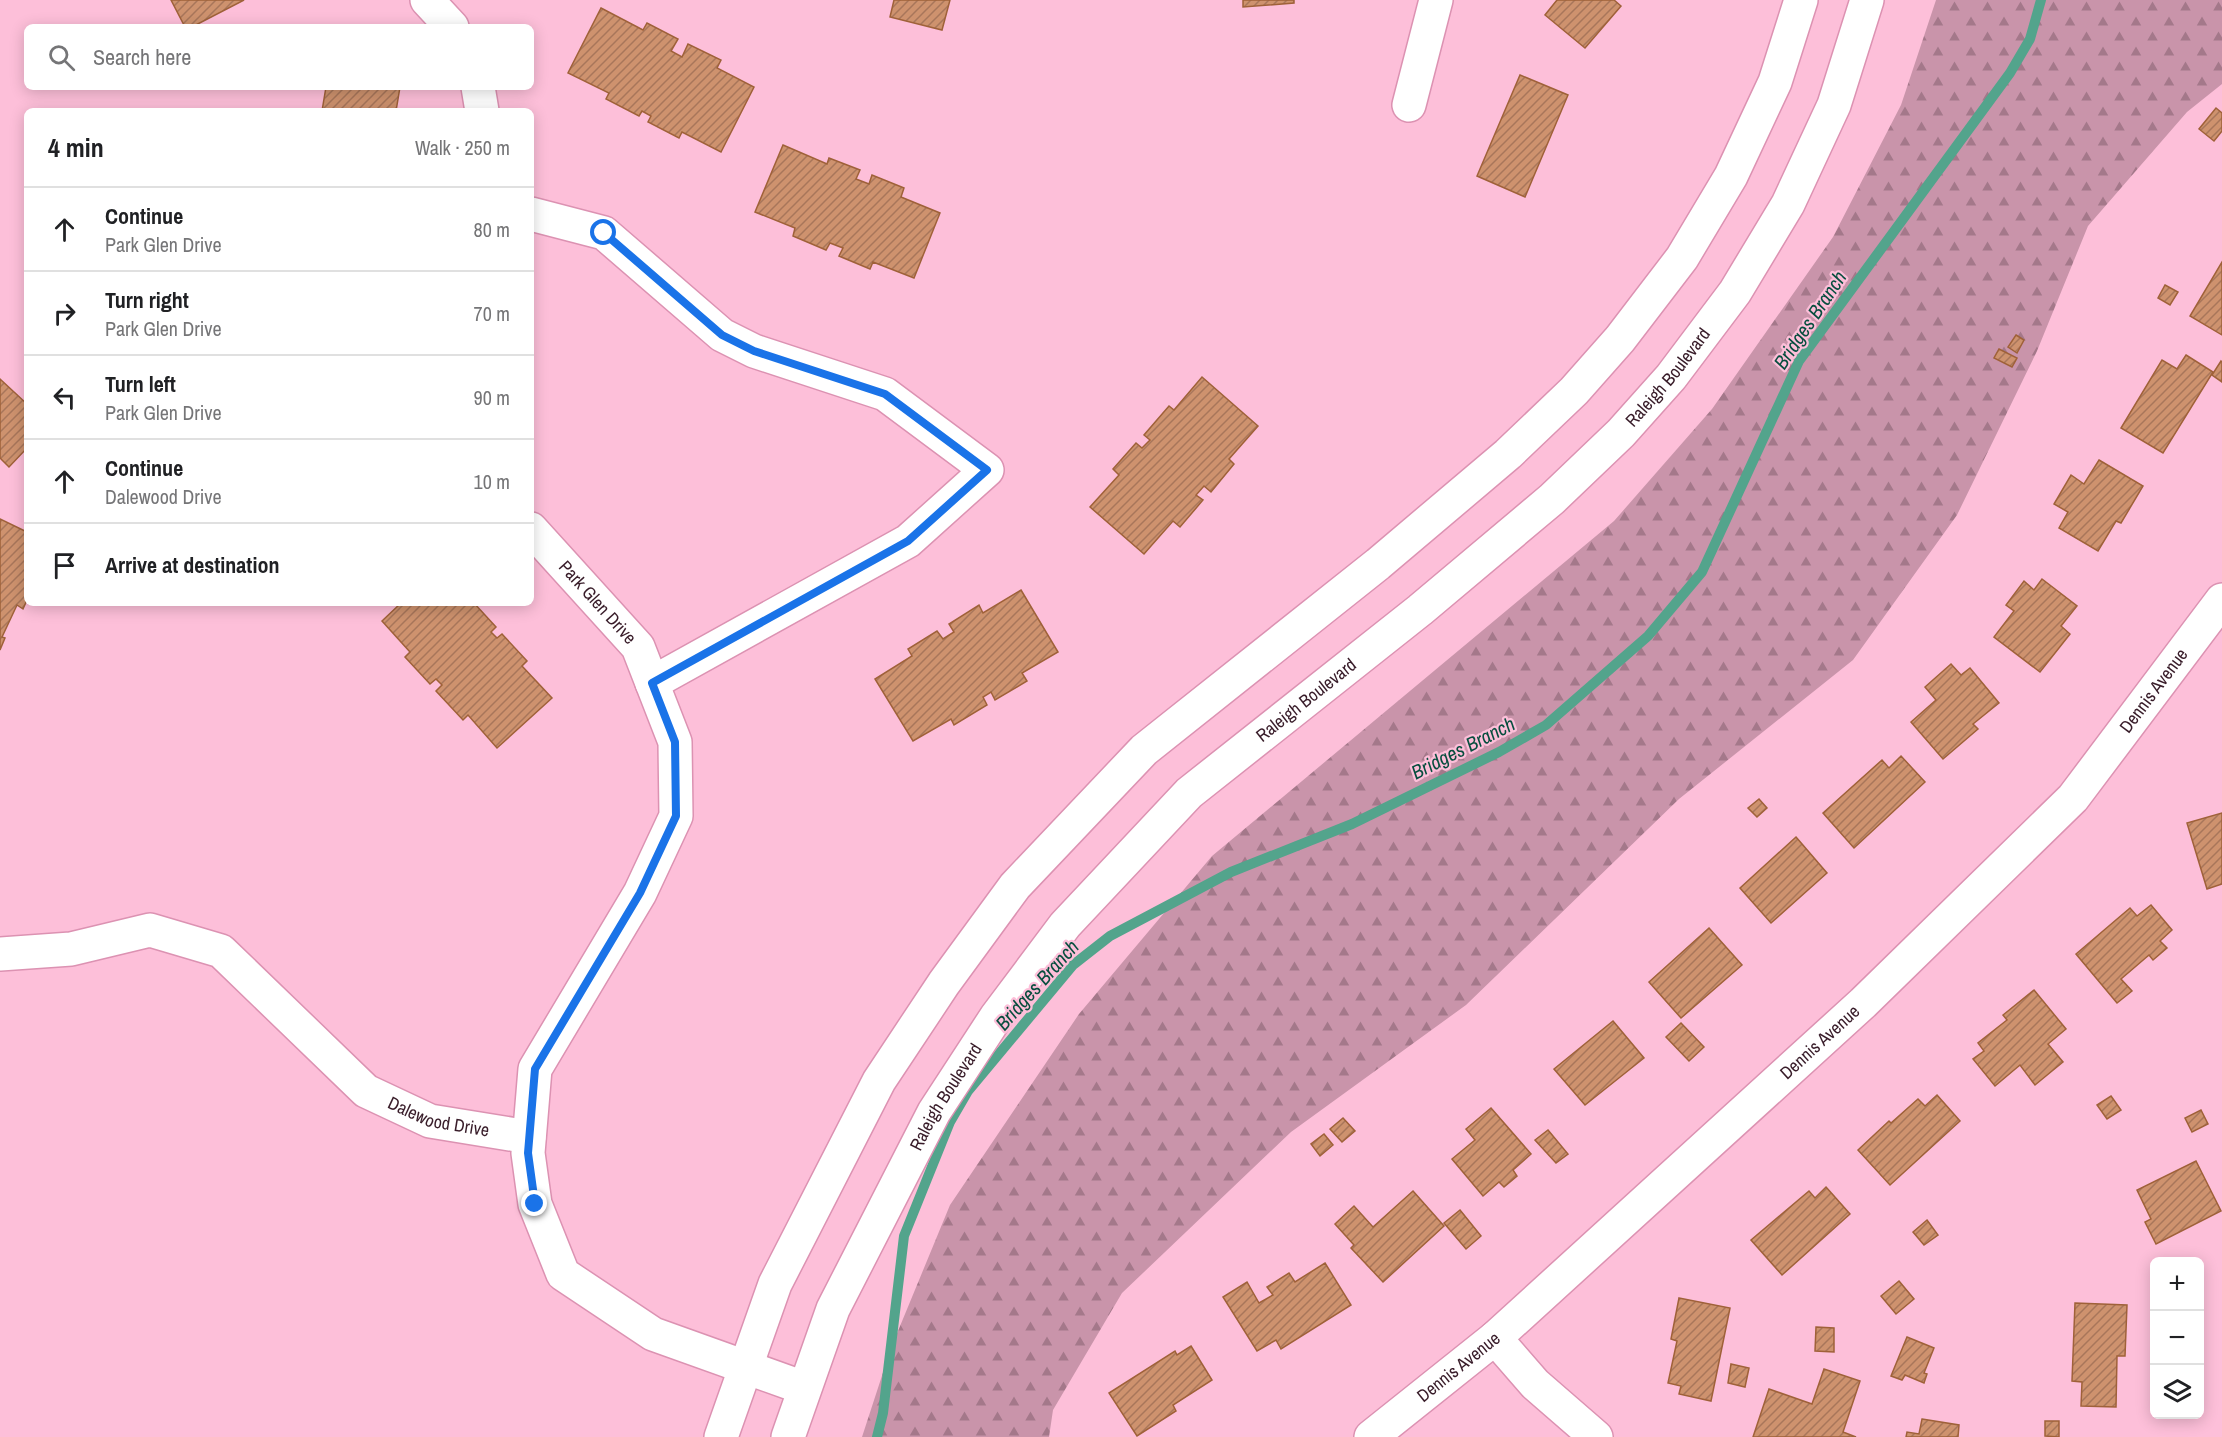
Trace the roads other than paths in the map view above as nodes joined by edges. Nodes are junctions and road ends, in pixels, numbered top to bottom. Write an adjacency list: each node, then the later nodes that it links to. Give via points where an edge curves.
1 (427, 0): 5 (street)
2 (1436, 0): 7 (street)
3 (1801, 0): 17 (street, via 1774,82 1731,176 1682,258 1613,348 1508,454 1378,564 1144,750 1015,886 879,1081 775,1284)
4 (1868, 0): 18 (street, Raleigh Boulevard, via 1834,105 1788,204 1735,292 1671,377 1621,433 1552,499 1420,610 1189,793 1065,925 996,1017 934,1112 833,1310)
5 (449, 24)
6 (478, 90): 8 (street)
7 (1408, 105)
8 (482, 108)
9 (534, 215): 13 (street, via 604,233 722,335 754,351 885,394 987,470 908,541)
10 (534, 532): 13 (street, Park Glen Drive, via 638,647)
11 (2222, 600): 12 (street, Dennis Avenue)
12 (2211, 639): 16 (street, Dennis Avenue, via 2073,798 1863,1003)
13 (652, 683): 15 (street, Park Glen Drive, via 675,742 676,816 640,893 535,1069)
14 (0, 954): 15 (street, Dalewood Drive, via 71,948 150,930 221,951 366,1091 430,1121)
15 (529, 1137): 17 (street, via 535,1204 563,1274 653,1334)
16 (1495, 1338): 21 (street, Dennis Avenue); 22 (street, via 1535,1384)
17 (744, 1367): 18 (street); 19 (street)
18 (804, 1388): 20 (street, Raleigh Boulevard)
19 (721, 1437)
20 (788, 1437)
21 (1371, 1437)
22 (1596, 1437)

